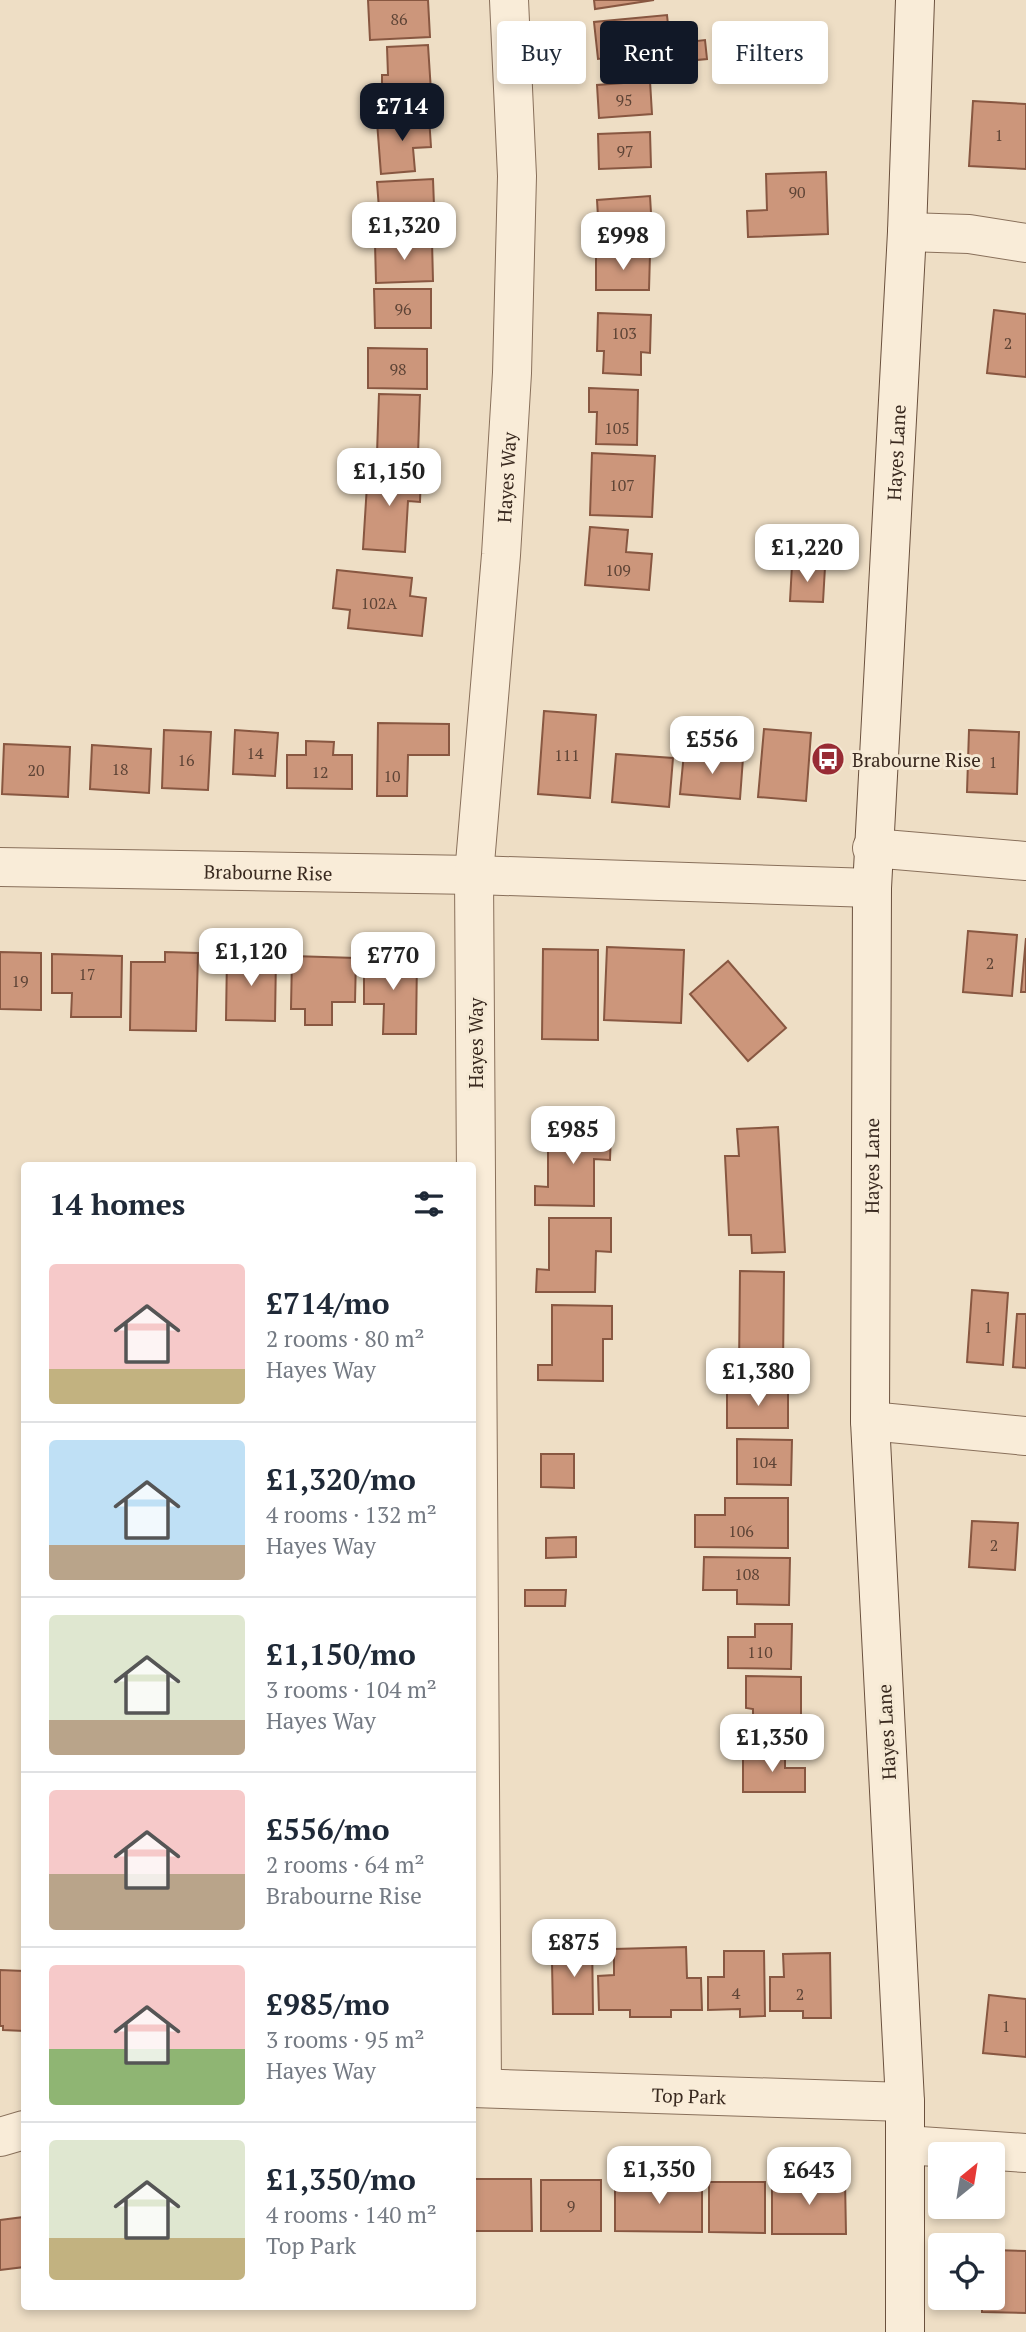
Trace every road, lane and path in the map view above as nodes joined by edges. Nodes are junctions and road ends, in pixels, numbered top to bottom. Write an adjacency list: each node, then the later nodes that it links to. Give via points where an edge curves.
1 (509, 0): 8 (street, Hayes Way, via 517,176 512,373)
2 (915, 0): 3 (street, Hayes Lane)
3 (907, 232): 4 (street, via 969,234); 5 (street, Hayes Lane)
4 (1026, 243)
5 (872, 848): 6 (street); 9 (street, Hayes Lane)
6 (1026, 861)
7 (0, 867): 8 (street, Brabourne Rise)
8 (474, 875): 9 (street, Brabourne Rise); 10 (street, Hayes Way)
9 (872, 888): 11 (street, Hayes Lane)
10 (475, 1162)
11 (870, 1421): 12 (street); 15 (street, Hayes Lane)
12 (1026, 1436)
13 (476, 1684): 14 (street, Hayes Way)
14 (477, 2088): 15 (street, Top Park)
15 (905, 2102): 18 (street, Hayes Lane)
16 (21, 2131): 17 (street)
17 (0, 2137)
18 (905, 2145): 19 (street); 20 (street, Hayes Lane)
19 (1026, 2153)
20 (905, 2332)

